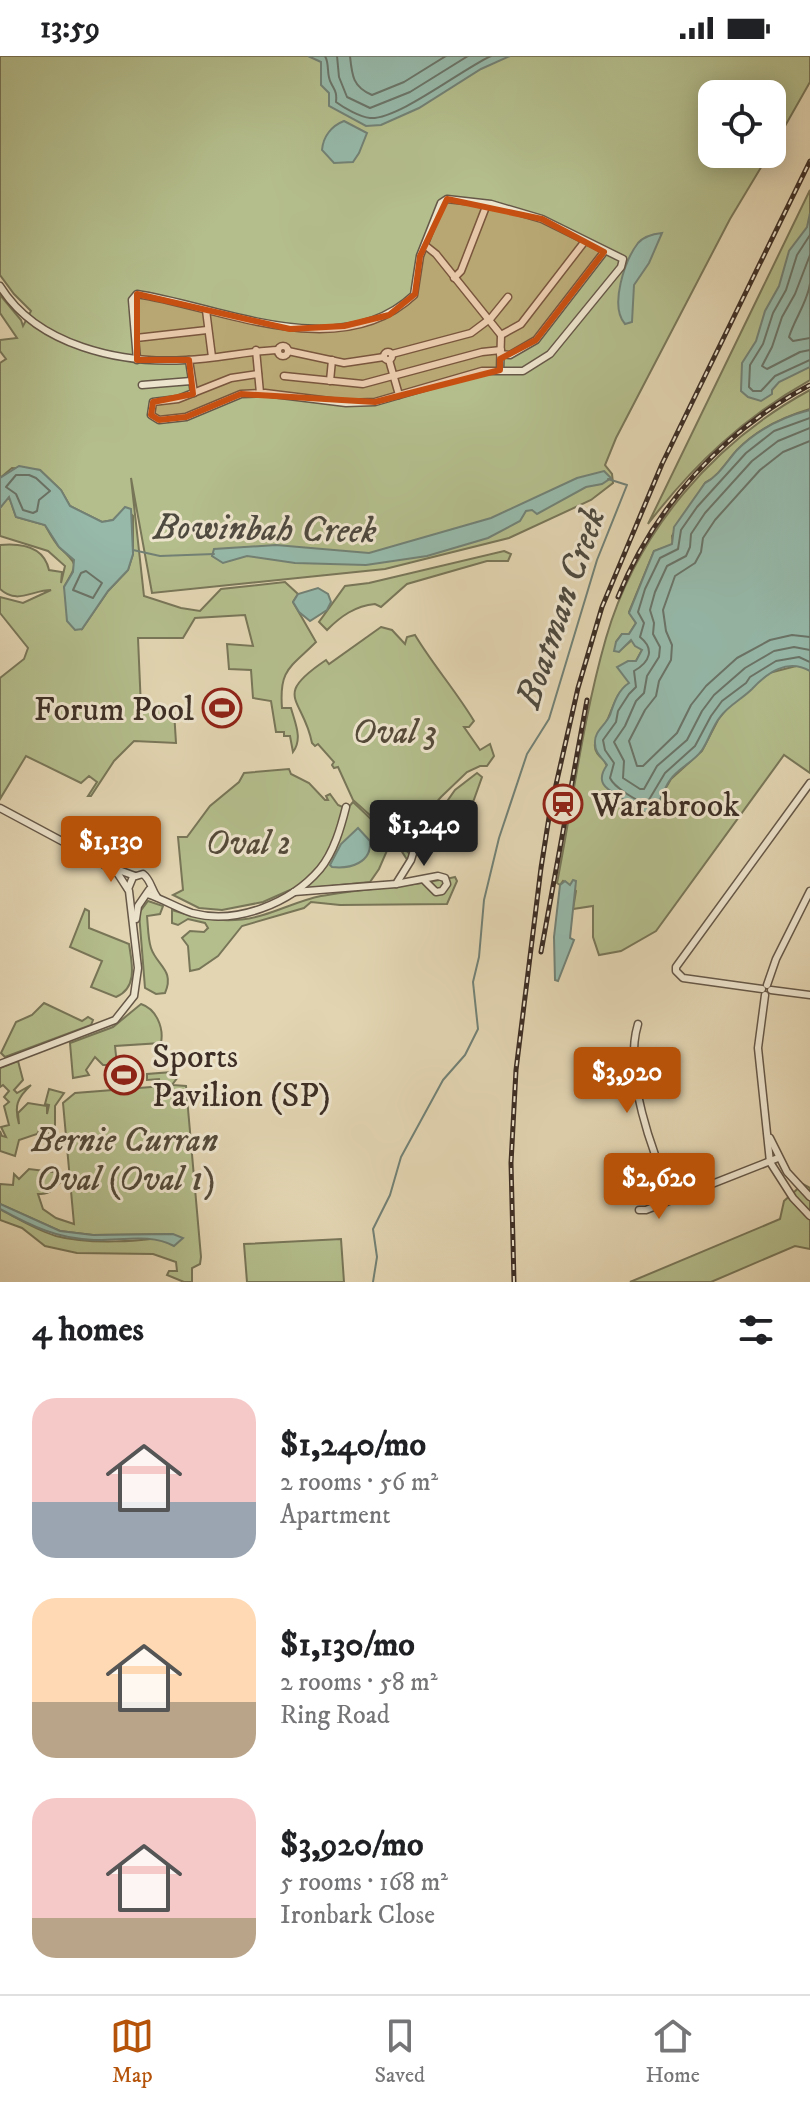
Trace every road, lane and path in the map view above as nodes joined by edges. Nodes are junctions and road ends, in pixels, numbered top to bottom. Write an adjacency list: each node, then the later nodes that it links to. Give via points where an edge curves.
1 (487, 204): 2 (street, via 542,219); 3 (street, via 443,201); 5 (street)
2 (585, 241): 4 (street); 12 (street, via 521,324)
3 (426, 246): 5 (street); 10 (street, via 414,295 389,315 344,326)
4 (604, 252): 16 (street, via 536,340 510,355); 22 (street, via 623,259 621,267 550,354 523,371)
5 (454, 278): 9 (street)
6 (0, 286): 19 (street, via 20,310 58,336)
7 (508, 297): 9 (street)
8 (206, 310): 10 (street); 11 (street); 13 (street, via 137,294 132,300)
9 (488, 320): 12 (street); 18 (street, via 471,333)
10 (285, 328): 14 (street)
11 (207, 330): 13 (street); 17 (street)
12 (501, 335): 16 (street)
13 (136, 338): 19 (street)
14 (283, 349): 15 (street); 21 (street)
15 (256, 350): 17 (street); 23 (street)
16 (500, 352): 22 (street); 25 (street, via 482,352)
17 (212, 357): 20 (street)
18 (388, 357): 21 (street); 25 (street)
19 (137, 360): 20 (street)
20 (189, 360): 26 (street)
21 (332, 360): 27 (street)
22 (500, 370): 31 (street)
23 (258, 374): 29 (street); 30 (street)
24 (284, 376): 27 (street)
25 (394, 377): 27 (street, via 363,384); 31 (street)
26 (191, 381): 28 (street); 29 (street)
27 (330, 381)
28 (142, 385)
29 (194, 393): 30 (street, via 153,402 153,418 186,417 241,394)
30 (260, 393): 31 (street, via 359,403)
31 (399, 395)
32 (810, 783): 45 (street, via 676,967 683,978)
33 (346, 807): 43 (street, via 321,868)
34 (0, 808): 36 (street)
35 (417, 840): 39 (street)
36 (98, 861): 37 (street); 40 (street, via 118,874)
37 (135, 876): 40 (street); 42 (street, via 146,876)
38 (424, 880): 39 (street)
39 (396, 884): 43 (street)
40 (129, 890): 42 (street, via 137,897); 44 (street)
41 (810, 891): 45 (street)
42 (148, 892): 43 (street, via 193,913 213,916 262,908); 44 (street, via 136,912)
43 (294, 892)
44 (135, 931): 48 (street, via 137,987 123,1013)
45 (766, 990): 46 (street); 49 (street, via 758,1048)
46 (810, 995)
47 (638, 1024): 53 (street, via 634,1038 642,1113)
48 (0, 1064)
49 (767, 1130): 50 (street); 51 (street)
50 (778, 1158): 51 (street); 52 (street)
51 (770, 1162): 53 (street); 55 (street)
52 (810, 1197)
53 (673, 1198): 54 (street)
54 (639, 1210)
55 (810, 1216)

